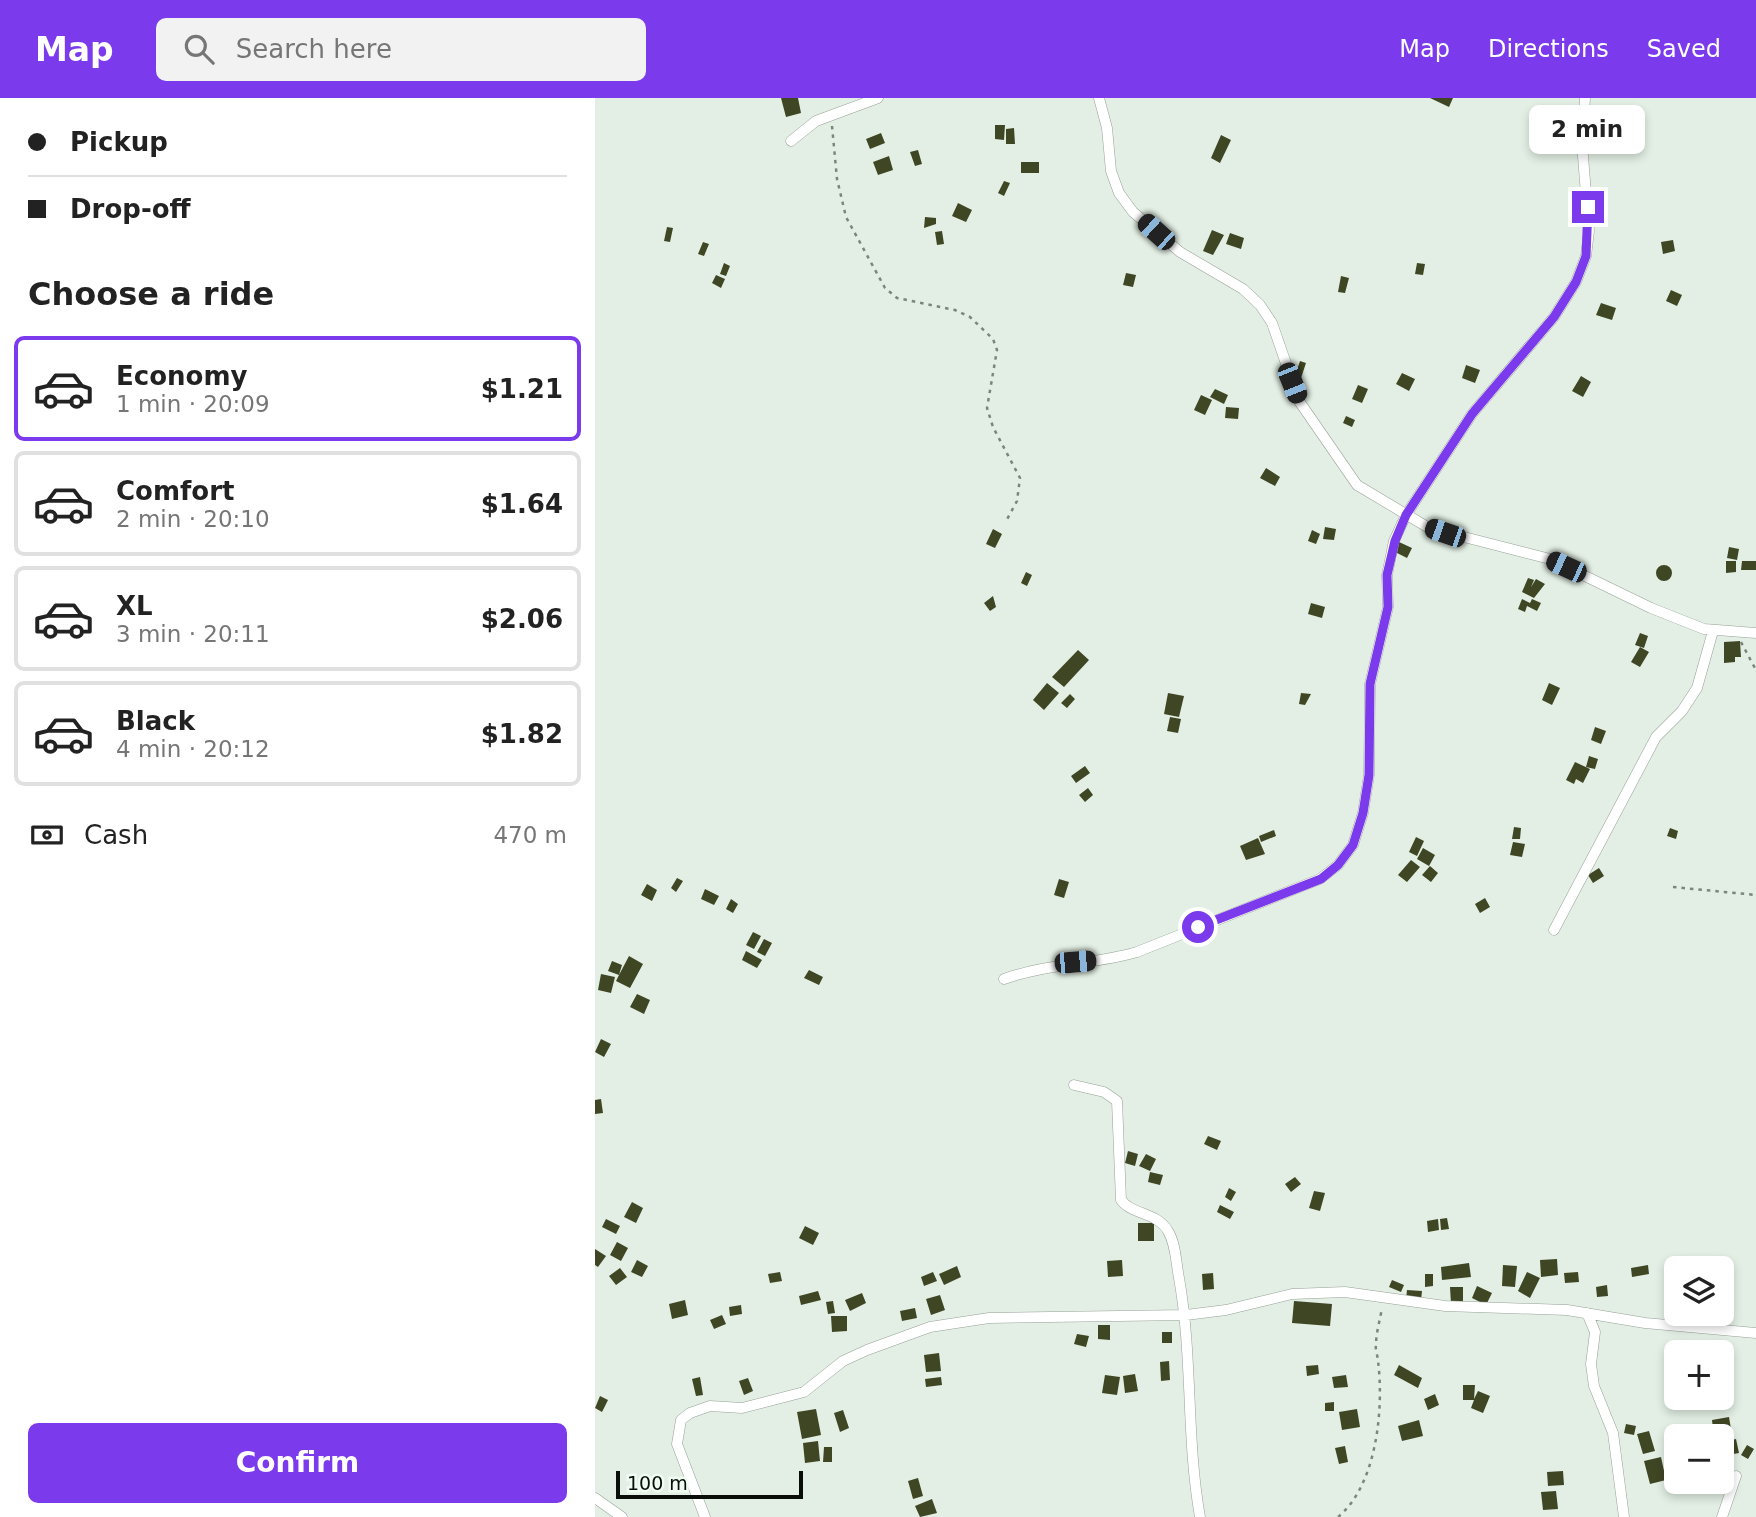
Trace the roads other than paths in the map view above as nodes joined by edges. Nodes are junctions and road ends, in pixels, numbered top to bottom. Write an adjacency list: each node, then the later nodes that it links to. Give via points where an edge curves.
1 (878, 98): 4 (street, via 816,121)
2 (1099, 98): 5 (street, via 1119,193 1133,212 1180,252 1252,295 1272,323 1299,401 1332,452 1357,485)
3 (1585, 98): 5 (street, via 1582,144 1589,231 1576,282 1554,317 1472,414)
4 (790, 141)
5 (1406, 515): 6 (street, via 1445,533 1550,559 1661,612); 9 (street, via 1390,559 1388,607 1370,684 1369,775 1363,813 1353,845 1338,865 1321,879 1136,952 1035,968)
6 (1713, 631): 7 (street); 8 (street, via 1697,688 1656,737)
7 (1756, 633)
8 (1554, 930)
9 (1004, 979)
10 (1074, 1085): 12 (street, via 1104,1092 1117,1101 1121,1200 1156,1217 1170,1234)
11 (1587, 1313): 12 (street, via 1445,1306 1345,1292 1292,1294); 13 (street); 19 (street, via 1595,1332 1594,1386 1613,1433)
12 (1186, 1315): 17 (street, via 989,1318 930,1327 850,1358 804,1392 742,1408 699,1409 681,1420 677,1444); 18 (street, via 1193,1485)
13 (1756, 1334)
14 (1736, 1476): 20 (street)
15 (595, 1498): 16 (street)
16 (622, 1517)
17 (705, 1517)
18 (1200, 1517)
19 (1624, 1517)
20 (1723, 1517)

